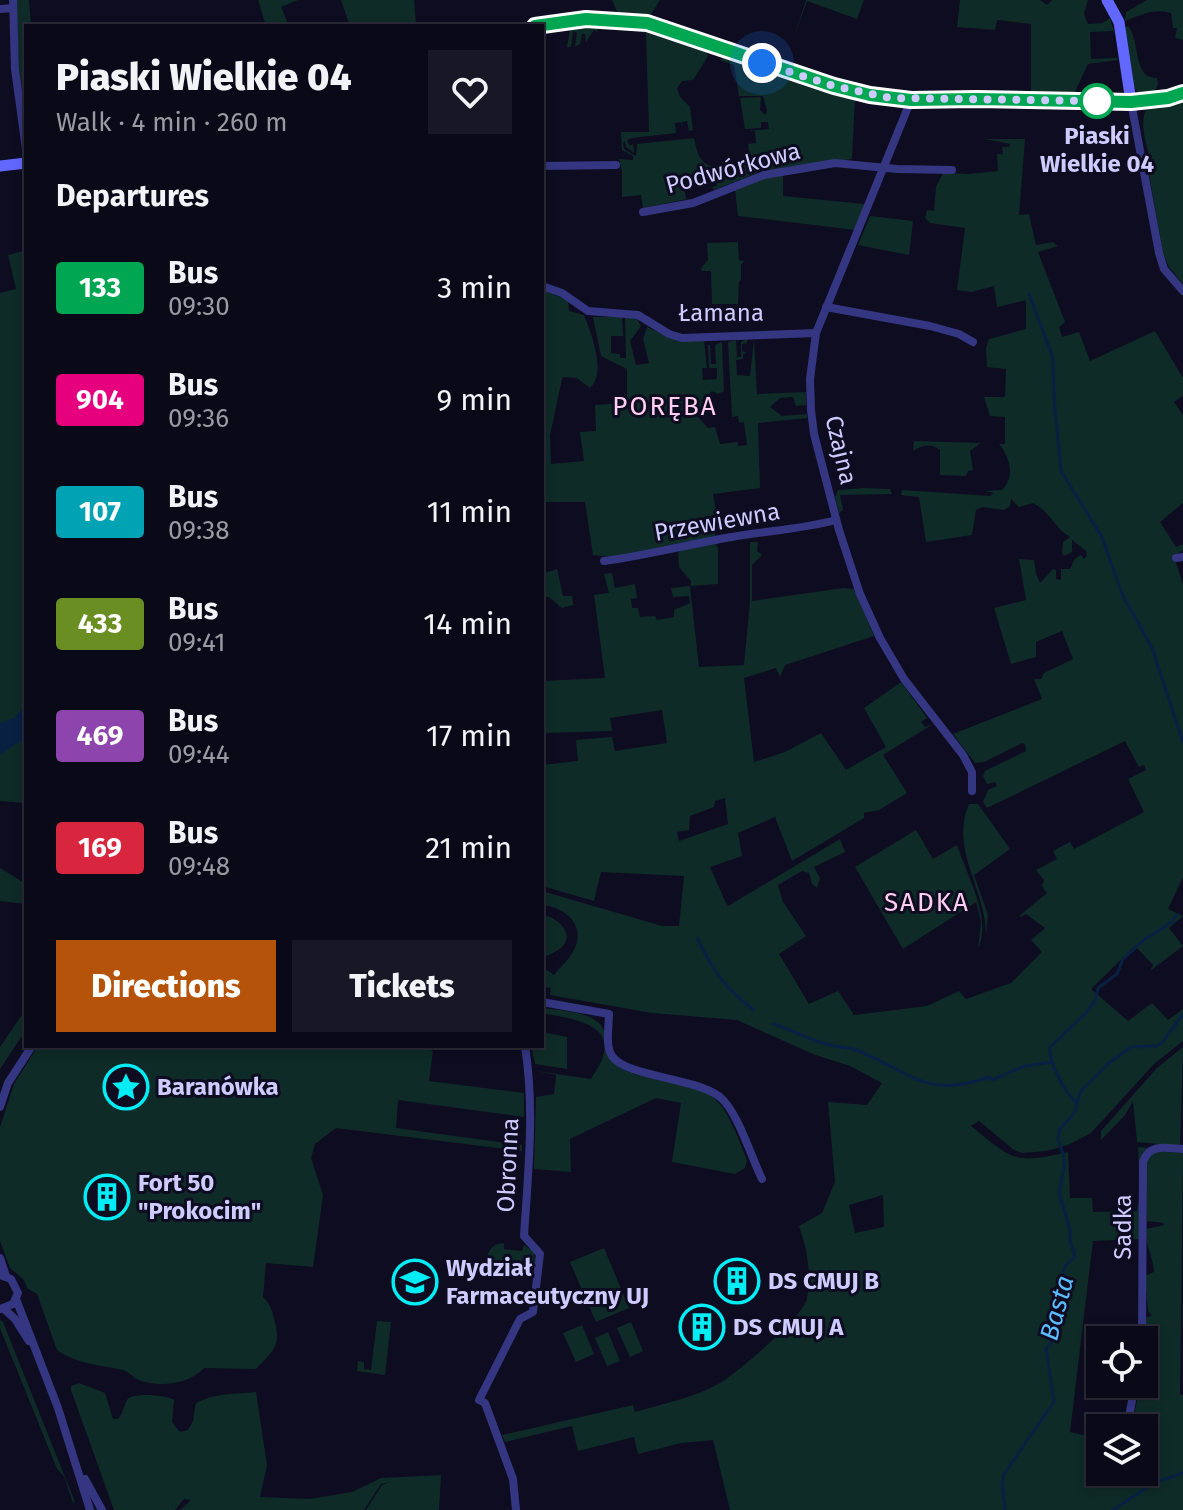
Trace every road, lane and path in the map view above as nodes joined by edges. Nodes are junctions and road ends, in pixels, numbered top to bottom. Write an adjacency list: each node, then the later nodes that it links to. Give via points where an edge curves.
1 (1107, 0): 7 (street, via 1119,22)
2 (13, 4): 3 (street); 8 (street)
3 (0, 9)
4 (544, 25): 6 (street, via 586,19 647,23 834,86)
5 (1183, 93): 7 (street)
6 (911, 100): 7 (street); 13 (street, Czajna)
7 (1131, 102): 17 (street, via 1159,253 1164,269)
8 (24, 134)
9 (24, 163): 11 (street)
10 (616, 165): 12 (street)
11 (0, 166)
12 (544, 166)
13 (882, 167): 14 (street, Podwórkowa); 15 (street, Podwórkowa, via 835,163 764,175 693,203); 18 (street, Czajna)
14 (952, 170)
15 (643, 212)
16 (544, 287): 19 (street, Łamana, via 588,311 638,315 682,338)
17 (1183, 291)
18 (826, 307): 19 (street, Czajna); 20 (street, via 930,326)
19 (816, 333): 21 (street, Czajna, via 812,422)
20 (973, 342)
21 (836, 520): 22 (street, Przewiewna); 23 (street, Czajna, via 880,638 915,695 963,755 972,772)
22 (604, 561)
23 (972, 791)
24 (544, 1002): 29 (street, via 609,1014 609,1050 625,1067 718,1096)
25 (31, 1048): 27 (street)
26 (525, 1048): 39 (street, Obronna, via 531,1105 524,1236 539,1250 540,1260 533,1312 520,1319 479,1400 485,1403 513,1479)
27 (0, 1107)
28 (1183, 1149): 34 (street, Sadka, via 1154,1148 1144,1157)
29 (762, 1179)
30 (0, 1258): 31 (street)
31 (3, 1275): 32 (street, via 15,1283)
32 (16, 1299): 33 (street); 35 (street)
33 (2, 1309): 35 (street)
34 (1142, 1326)
35 (32, 1345): 36 (street)
36 (79, 1470): 37 (street); 38 (street)
37 (90, 1510)
38 (102, 1510)
39 (516, 1510)

